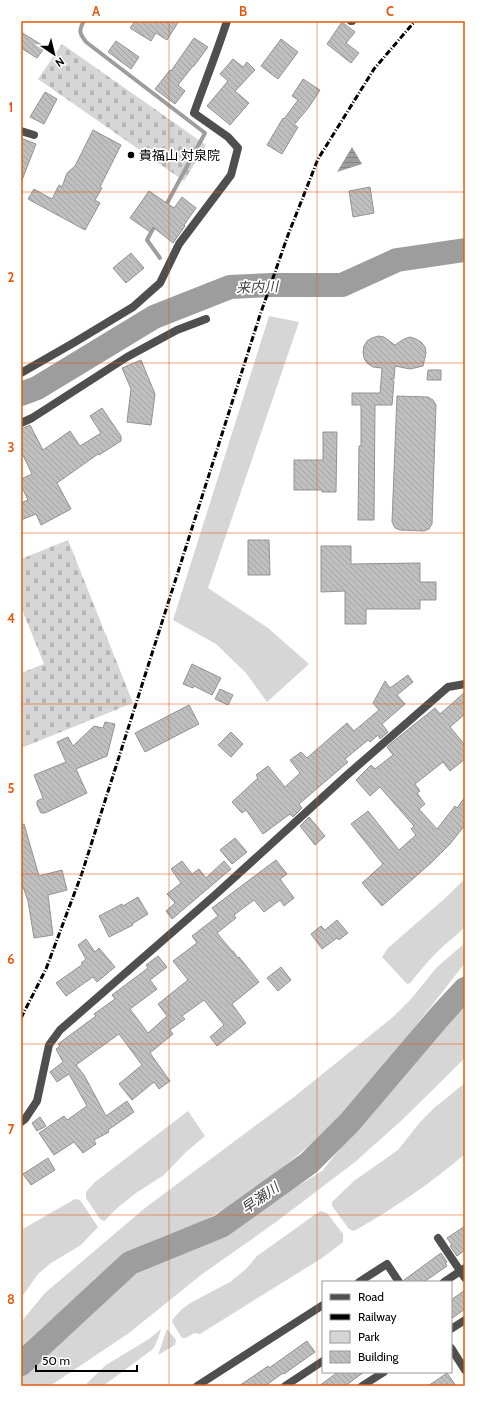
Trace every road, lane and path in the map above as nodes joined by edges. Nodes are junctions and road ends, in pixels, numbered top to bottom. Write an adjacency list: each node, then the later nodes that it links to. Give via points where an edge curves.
1 (227, 21): 5 (street, via 194,113 238,148 231,176 179,244 160,283 133,307)
2 (21, 131): 3 (street)
3 (34, 135)
4 (206, 319): 6 (street, via 177,330 127,357 32,418)
5 (21, 373)
6 (21, 422)
7 (465, 684): 8 (street, via 448,687 60,1030 49,1045 37,1101)
8 (21, 1122)
9 (438, 1238): 10 (street)
10 (463, 1273): 13 (street)
11 (361, 1281): 12 (street, via 387,1264)
12 (398, 1281)
13 (446, 1281)
14 (322, 1306): 21 (street)
15 (465, 1320): 16 (street)
16 (452, 1328)
17 (452, 1350): 19 (street)
18 (322, 1362): 22 (street)
19 (465, 1370)
20 (382, 1373): 23 (street)
21 (197, 1386)
22 (285, 1386)
23 (362, 1386)

